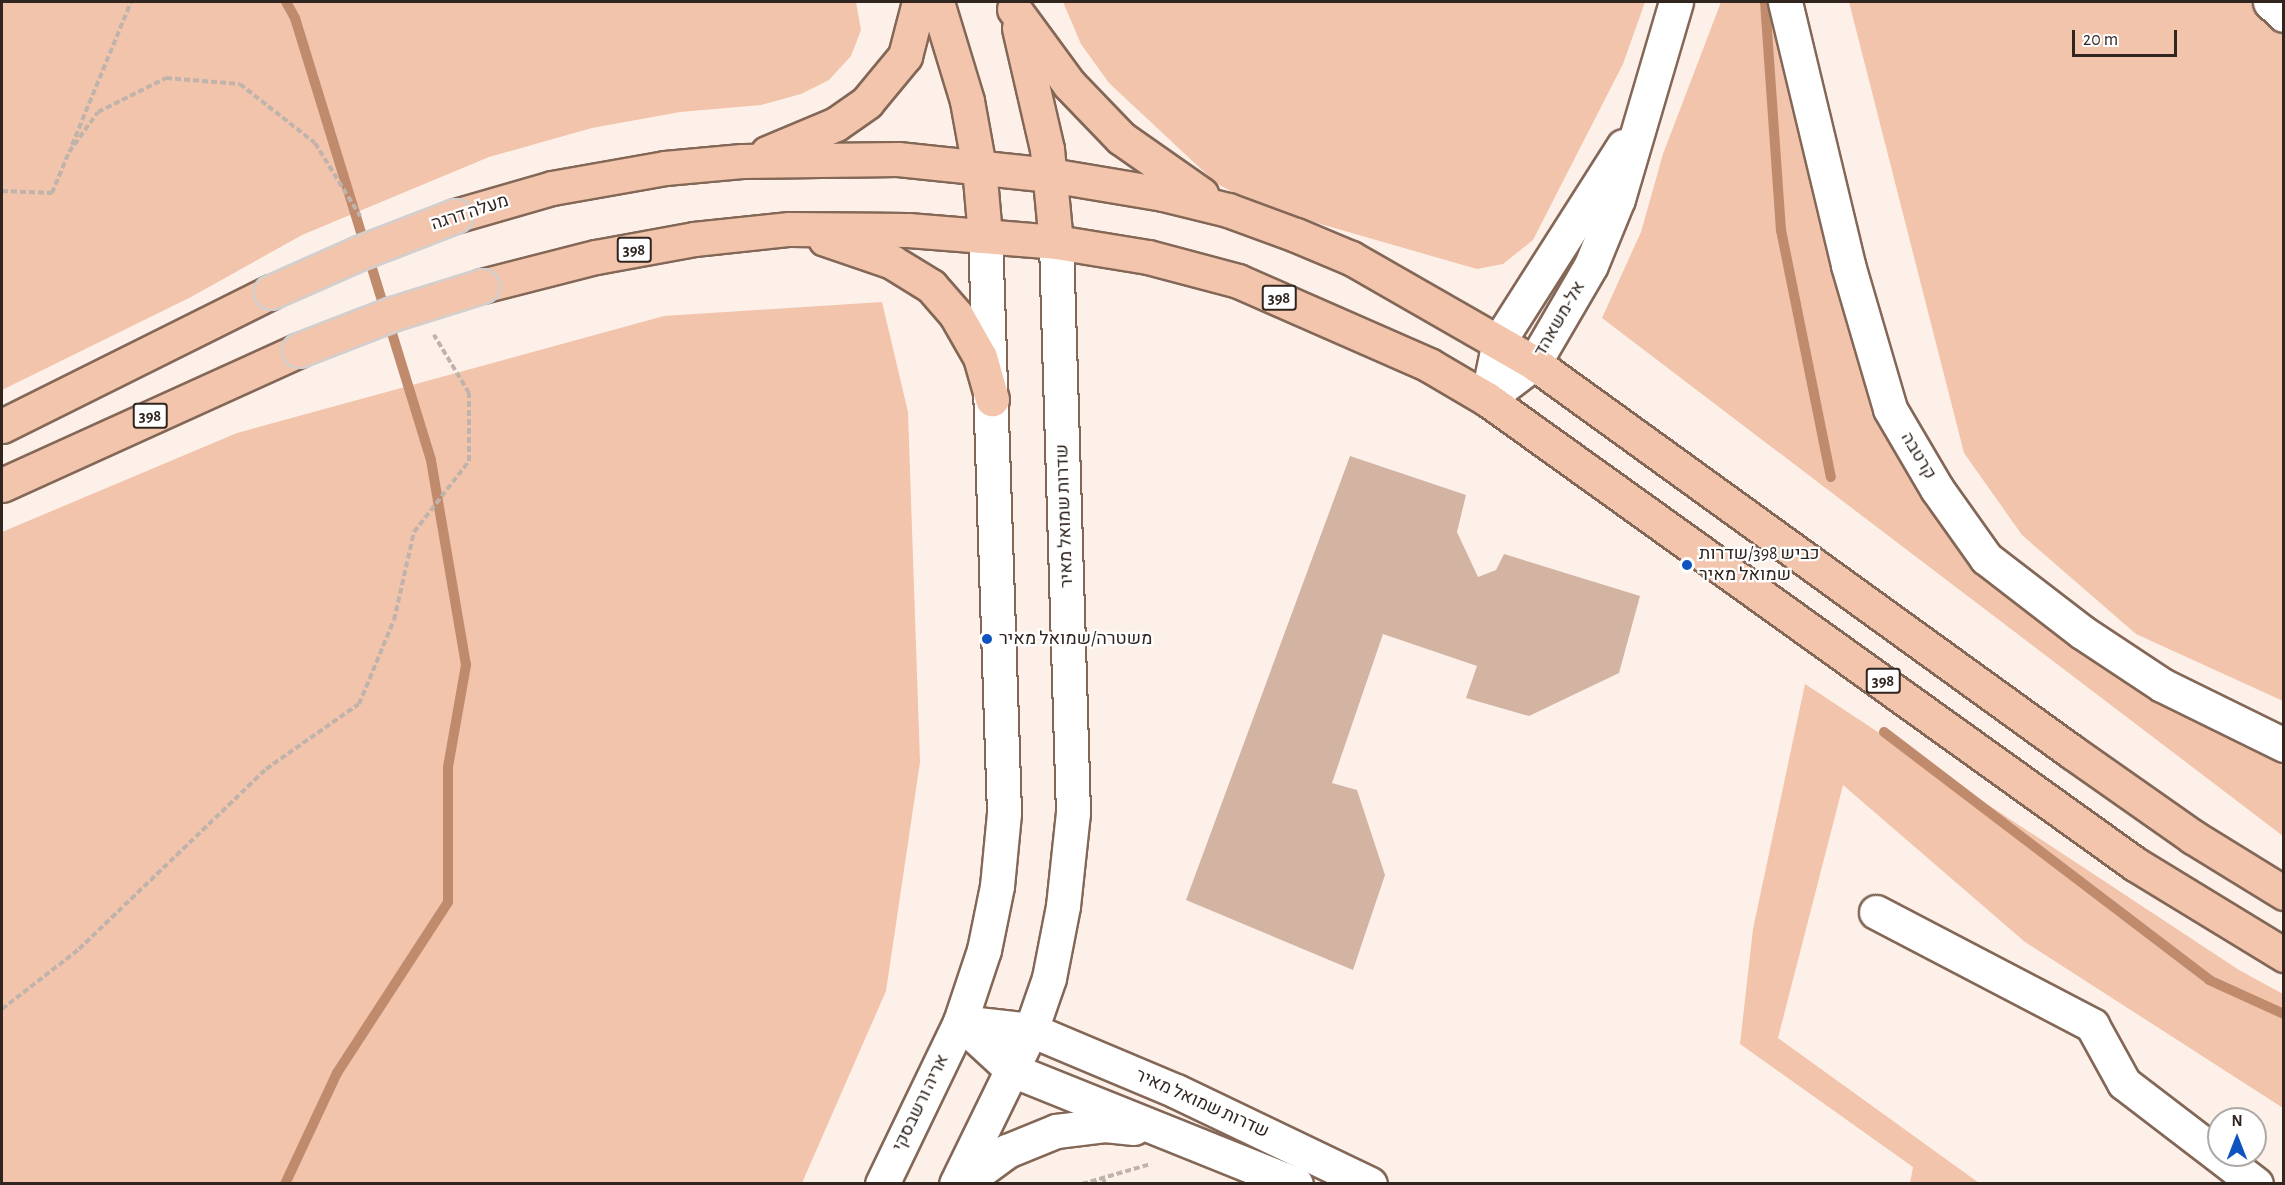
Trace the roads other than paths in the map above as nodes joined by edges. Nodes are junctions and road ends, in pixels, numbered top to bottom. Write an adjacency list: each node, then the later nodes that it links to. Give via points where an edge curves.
1 (919, 2): 9 (main road, via 905,56 867,102 836,124)
2 (937, 2): 10 (main road, via 967,101)
3 (1676, 2): 8 (street, אל-משאהד)
4 (1785, 2): 22 (street, קרטבה, via 1848,265 1890,409 1937,489 1986,558 2082,632 2162,685)
5 (2270, 2): 7 (street)
6 (1013, 5): 11 (main road, שדרות שמואל מאיר, via 1038,99); 12 (main road, via 1069,84 1121,138 1149,161)
7 (2283, 15)
8 (1639, 122): 16 (street, אל-משאהד); 17 (street, אל-משאהד, via 1606,233 1568,311)
9 (742, 161): 10 (main road, מעלה דרגה, via 898,159); 20 (main road, מעלה דרגה, bridge, via 665,168 552,188 455,216 271,292)
10 (979, 167): 11 (main road, מעלה דרגה); 14 (main road)
11 (1050, 175): 12 (main road, מעלה דרגה, via 1163,194); 15 (main road, שדרות שמואל מאיר)
12 (1228, 210): 16 (main road, via 1351,258)
13 (789, 229): 14 (main road, 398); 18 (main road, via 850,245 892,262 931,286 956,315 975,349); 21 (main road, 398, bridge, via 694,239 596,257 392,314 300,350)
14 (986, 235): 15 (main road, 398); 18 (street)
15 (1056, 242): 19 (main road, 398, via 1148,257 1238,281 1419,360); 27 (street, שדרות שמואל מאיר, via 1073,813 1063,906 1049,978)
16 (1499, 340): 17 (main road); 19 (street, אל-משאהד)
17 (1534, 363): 19 (street, אל-משאהד); 23 (main road, via 2193,837)
18 (992, 399): 26 (street, via 1004,813 998,886 984,950)
19 (1487, 399): 25 (main road, 398, via 2135,864)
20 (2, 426)
21 (2, 485)
22 (2283, 745)
23 (2283, 893)
24 (1876, 912): 35 (street, via 2092,1025 2124,1083)
25 (2283, 955)
26 (960, 1022): 27 (street, שדרות שמואל מאיר); 28 (street, שדרות שמואל מאיר); 30 (street, אריה ורשבסקי)
27 (1031, 1030): 28 (street, שדרות שמואל מאיר); 34 (street, שדרות שמואל מאיר, via 1176,1091)
28 (1012, 1070): 29 (street, שדרות שמואל מאיר); 31 (street)
29 (1167, 1133): 32 (street, via 1105,1125 1056,1131 1007,1151); 33 (street, שדרות שמואל מאיר)
30 (882, 1184)
31 (956, 1184)
32 (962, 1184)
33 (1296, 1184)
34 (1370, 1184)
35 (2256, 1184)

